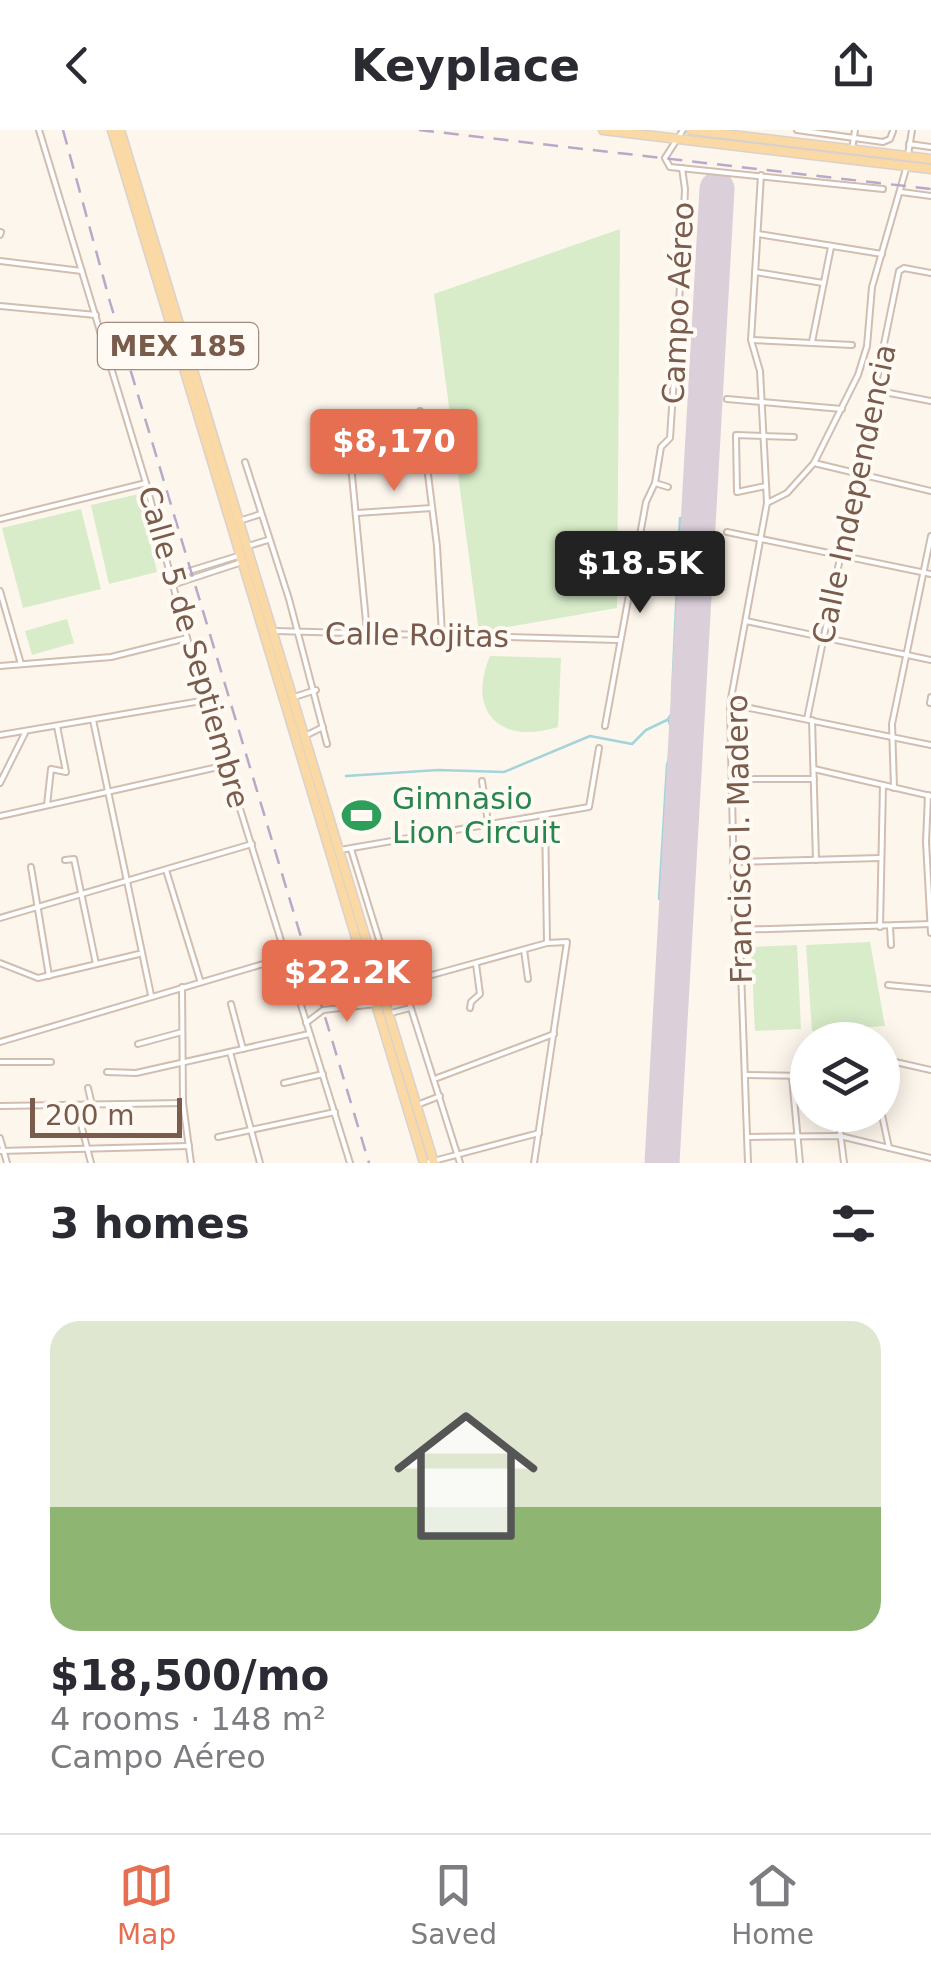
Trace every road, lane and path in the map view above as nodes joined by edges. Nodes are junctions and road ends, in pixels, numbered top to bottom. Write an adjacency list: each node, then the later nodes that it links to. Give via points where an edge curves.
1 (39, 130): 29 (street, Calle 5 de Septiembre)
2 (112, 130): 36 (main road, MEX 185)
3 (120, 130): 36 (main road, MEX 185)
4 (603, 130): 11 (main road)
5 (691, 130): 9 (main road)
6 (797, 130): 13 (street)
7 (854, 130): 13 (street)
8 (912, 130): 14 (street)
9 (712, 131): 12 (main road)
10 (893, 131): 13 (street, via 883,142)
11 (680, 134): 18 (main road); 19 (street, Campo Aéreo, via 665,160)
12 (776, 135): 16 (main road)
13 (854, 138): 16 (street)
14 (909, 144): 15 (street); 18 (street)
15 (931, 146)
16 (852, 150): 18 (main road)
17 (931, 159): 18 (main road)
18 (907, 161): 20 (main road); 23 (street)
19 (682, 168): 21 (street); 54 (street, Campo Aéreo, via 670,438 661,447)
20 (931, 168)
21 (761, 175): 22 (street); 25 (street, Francisco I. Madero)
22 (883, 189)
23 (900, 192): 24 (street); 27 (street)
24 (931, 196)
25 (758, 234): 26 (street); 30 (street, Francisco I. Madero)
26 (831, 246): 27 (street); 32 (street)
27 (882, 254): 44 (street, via 867,346)
28 (0, 261): 29 (street)
29 (82, 271): 34 (street, Calle 5 de Septiembre)
30 (755, 272): 32 (street); 35 (street, Francisco I. Madero)
31 (931, 273): 40 (street, Calle Independencia, via 901,269)
32 (823, 283): 37 (street)
33 (0, 306): 34 (street)
34 (96, 314): 39 (street, Calle 5 de Septiembre)
35 (751, 340): 37 (street); 42 (street, Francisco I. Madero)
36 (181, 341): 39 (main road, MEX 185); 64 (main road, MEX 185); 69 (main road, MEX 185)
37 (812, 342): 38 (street)
38 (852, 344)
39 (110, 362): 55 (street, Calle 5 de Septiembre)
40 (874, 390): 43 (street); 53 (street, Calle Independencia)
41 (727, 399): 42 (street)
42 (762, 401): 44 (street); 47 (street, Francisco I. Madero)
43 (931, 402)
44 (843, 410): 51 (street)
45 (420, 411): 49 (street)
46 (348, 434): 52 (street)
47 (762, 436): 48 (street); 56 (street, Francisco I. Madero); 56 (street, via 736,435 736,490)
48 (794, 438)
49 (426, 459): 52 (street); 60 (street)
50 (245, 462): 62 (street)
51 (814, 462): 53 (street); 59 (street, via 787,493)
52 (352, 465): 61 (street)
53 (858, 474): 58 (street); 70 (street, Calle Independencia)
54 (654, 483): 57 (street); 83 (street)
55 (146, 484): 63 (street); 73 (street, Calle 5 de Septiembre)
56 (766, 486): 59 (street, Francisco I. Madero)
57 (668, 487)
58 (931, 491)
59 (767, 503): 68 (street, Francisco I. Madero)
60 (432, 508): 61 (street); 80 (street)
61 (357, 512): 79 (street)
62 (261, 514): 64 (street); 67 (street)
63 (0, 519)
64 (239, 520): 69 (main road, MEX 185)
65 (727, 532): 68 (street)
66 (931, 536): 71 (street)
67 (269, 540): 69 (street); 78 (street)
68 (762, 540): 70 (street); 76 (street, Francisco I. Madero)
69 (247, 555): 73 (street); 74 (street); 77 (main road, MEX 185); 120 (main road, MEX 185)
70 (841, 555): 71 (street); 82 (street, Calle Independencia)
71 (923, 572): 72 (street); 84 (street)
72 (931, 574)
73 (170, 577): 74 (street, Calle 5 de Septiembre)
74 (172, 585): 81 (street, Calle 5 de Septiembre)
75 (0, 591): 86 (street)
76 (746, 621): 82 (street); 91 (street, Francisco I. Madero)
77 (275, 632): 78 (street, Calle Rojitas); 89 (main road, MEX 185)
78 (298, 632): 79 (street, Calle Rojitas); 88 (street)
79 (366, 632): 80 (street, Calle Rojitas)
80 (442, 634): 83 (street, Calle Rojitas)
81 (186, 638): 86 (street, via 112,657); 90 (street, Calle 5 de Septiembre)
82 (824, 638): 84 (street); 93 (street, Calle Independencia)
83 (618, 640): 95 (street)
84 (906, 654): 85 (street); 100 (street)
85 (931, 660)
86 (20, 664): 87 (street)
87 (0, 666)
88 (316, 690): 89 (street); 96 (street)
89 (294, 697): 99 (main road, MEX 185)
90 (207, 700): 92 (street); 104 (street, Calle 5 de Septiembre)
91 (730, 704): 93 (street); 106 (street, Francisco I. Madero)
92 (93, 720): 94 (street); 112 (street)
93 (810, 720): 100 (street); 105 (street, Calle Independencia)
94 (57, 726): 97 (street); 114 (street, via 66,772 51,769)
95 (605, 726)
96 (324, 727): 99 (street); 101 (street)
97 (26, 731): 98 (street); 109 (street)
98 (0, 735)
99 (304, 736): 120 (main road, MEX 185)
100 (892, 737): 102 (street); 111 (street)
101 (327, 744)
102 (931, 745)
103 (598, 748): 115 (street, via 589,808)
104 (227, 765): 112 (street); 118 (street, Calle 5 de Septiembre)
105 (814, 769): 107 (street, Calle Independencia); 110 (street)
106 (732, 779): 107 (street); 124 (street, Francisco I. Madero)
107 (814, 779): 123 (street, Calle Independencia)
108 (482, 780): 117 (street)
109 (0, 782)
110 (883, 785): 111 (street); 121 (street)
111 (894, 788): 113 (street)
112 (108, 791): 114 (street); 127 (street)
113 (929, 795): 131 (street)
114 (47, 805): 116 (street)
115 (546, 815): 117 (street); 136 (street)
116 (0, 816)
117 (488, 823): 119 (street)
118 (252, 844): 126 (street); 140 (street, Calle 5 de Septiembre)
119 (351, 847): 120 (street); 144 (street)
120 (335, 851): 145 (main road, MEX 185); 146 (main road, MEX 185)
121 (880, 858): 123 (street); 133 (street)
122 (65, 860): 128 (street, via 74,859)
123 (816, 861): 124 (street)
124 (733, 862): 134 (street, Francisco I. Madero)
125 (31, 867): 129 (street)
126 (166, 870): 127 (street); 149 (street)
127 (127, 881): 128 (street); 139 (street)
128 (81, 895): 129 (street); 142 (street)
129 (40, 907): 130 (street); 147 (street)
130 (0, 918)
131 (931, 924): 132 (street); 135 (street)
132 (890, 927): 133 (street); 137 (street)
133 (880, 928): 134 (street)
134 (735, 930): 175 (street, Francisco I. Madero)
135 (931, 933)
136 (547, 943): 138 (street); 163 (street, via 567,942)
137 (891, 946)
138 (524, 950): 143 (street); 148 (street)
139 (141, 954): 142 (street); 154 (street)
140 (286, 957): 149 (street); 160 (street, Calle 5 de Septiembre)
141 (0, 963): 147 (street)
142 (96, 964): 147 (street)
143 (476, 964): 150 (street); 158 (street, via 480,994)
144 (388, 969): 145 (street); 150 (street)
145 (377, 972): 146 (street); 159 (main road, MEX 185)
146 (367, 975): 156 (main road, MEX 185)
147 (49, 976)
148 (528, 979)
149 (200, 982): 152 (street)
150 (402, 982): 157 (street)
151 (888, 985): 153 (street)
152 (182, 987): 154 (street); 161 (street)
153 (931, 989)
154 (151, 996): 164 (street)
155 (231, 1004): 166 (street)
156 (376, 1004): 160 (street, via 323,1010); 203 (main road, MEX 185)
157 (412, 1008): 159 (street); 177 (street)
158 (470, 1008)
159 (390, 1014): 182 (main road, MEX 185)
160 (306, 1023): 162 (street, Calle 5 de Septiembre)
161 (182, 1032): 165 (street); 170 (street)
162 (309, 1034): 166 (street); 174 (street, Calle 5 de Septiembre)
163 (554, 1034): 177 (street); 191 (street)
164 (0, 1042)
165 (138, 1044)
166 (243, 1049): 167 (street)
167 (230, 1052): 170 (street); 187 (street)
168 (0, 1062): 169 (street)
169 (51, 1062)
170 (182, 1062): 173 (street); 181 (street)
171 (900, 1063): 172 (street)
172 (931, 1070)
173 (107, 1072)
174 (323, 1074): 178 (street); 186 (street, Calle 5 de Septiembre)
175 (746, 1074): 176 (street); 195 (street, Francisco I. Madero)
176 (790, 1077)
177 (435, 1078): 180 (street)
178 (284, 1082)
179 (88, 1088): 184 (street)
180 (440, 1096): 182 (street); 201 (street)
181 (183, 1103): 184 (street); 197 (street)
182 (417, 1104): 203 (main road, MEX 185)
183 (76, 1105): 184 (street); 185 (street); 199 (street)
184 (92, 1105)
185 (0, 1106)
186 (334, 1112): 187 (street); 208 (street, Calle 5 de Septiembre)
187 (251, 1131): 194 (street); 207 (street)
188 (796, 1132): 192 (street)
189 (840, 1132): 193 (street)
190 (886, 1132): 198 (street)
191 (539, 1133): 201 (street); 210 (street)
192 (796, 1136): 193 (street); 195 (street); 212 (street)
193 (840, 1136): 198 (street); 213 (street)
194 (218, 1137)
195 (748, 1137): 211 (street, Francisco I. Madero)
196 (0, 1138): 200 (street)
197 (189, 1146): 199 (street); 206 (street)
198 (889, 1148): 202 (street)
199 (87, 1149): 200 (street); 205 (street)
200 (2, 1150): 204 (street)
201 (458, 1154): 203 (street); 209 (street)
202 (931, 1158)
203 (429, 1162)
204 (6, 1163)
205 (91, 1163)
206 (191, 1163)
207 (260, 1163)
208 (350, 1163)
209 (460, 1163)
210 (534, 1163)
211 (748, 1163)
212 (800, 1163)
213 (844, 1163)

